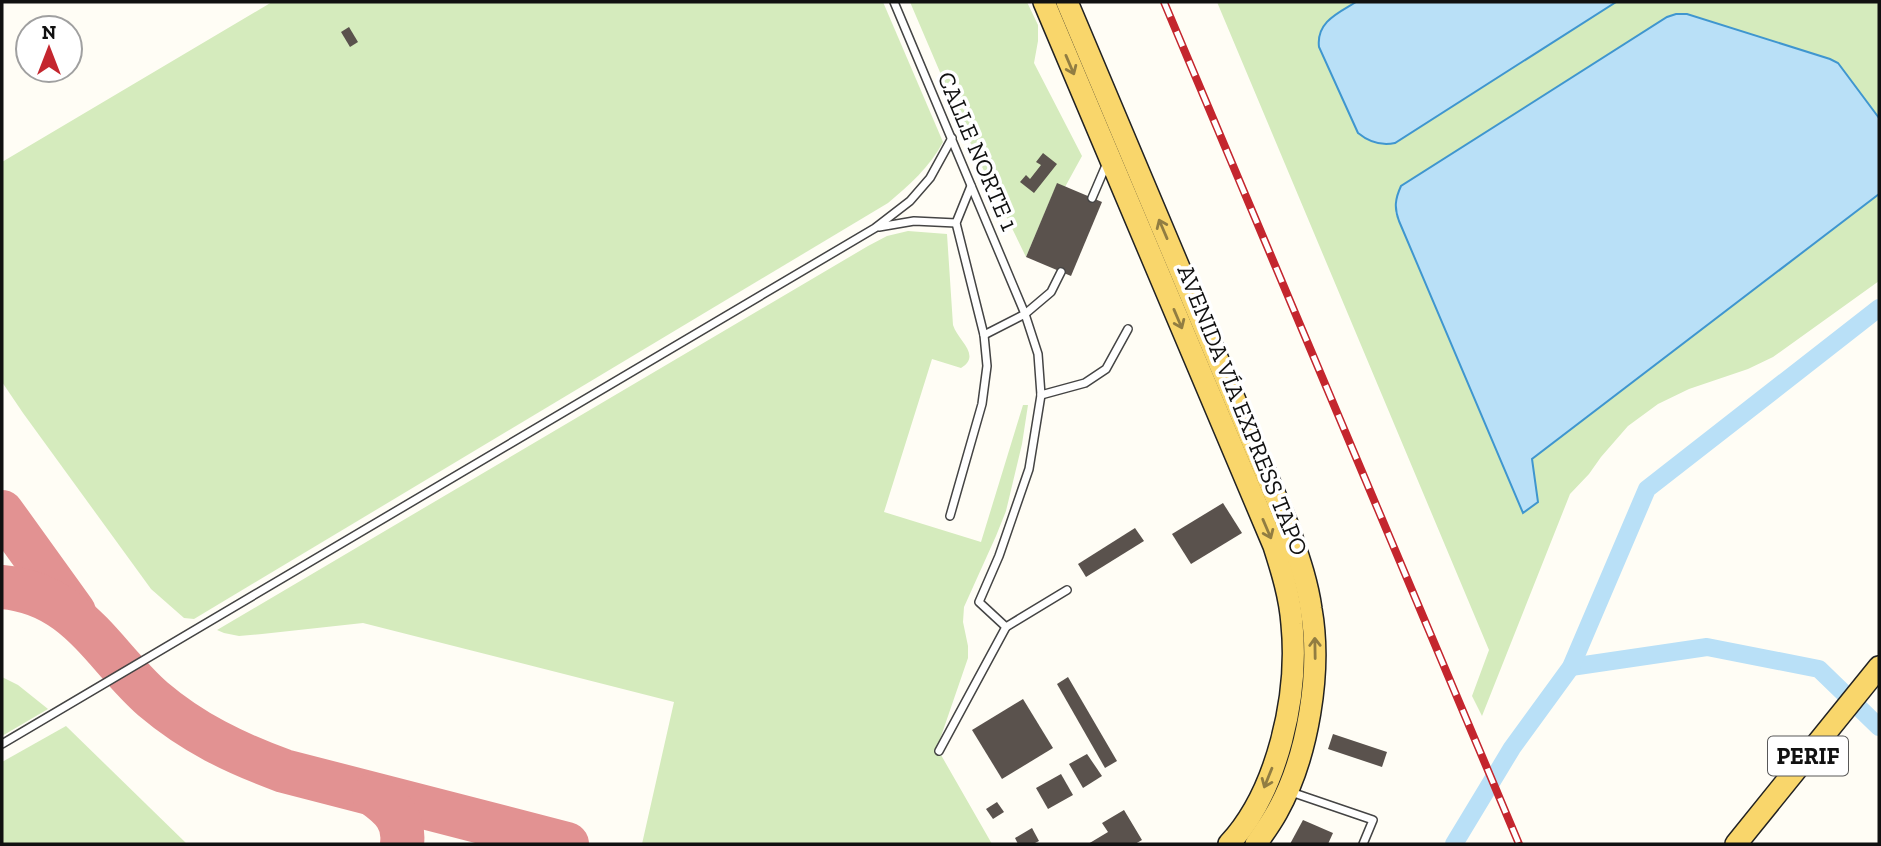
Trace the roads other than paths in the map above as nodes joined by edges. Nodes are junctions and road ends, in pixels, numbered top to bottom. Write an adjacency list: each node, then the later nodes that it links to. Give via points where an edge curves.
1 (894, 2): 4 (lane, CALLE NORTE 1)
2 (1044, 2): 5 (main road, AVENIDA VÍA EXPRESS TAPO, one-way to 5)
3 (1068, 2): 5 (main road, AVENIDA VÍA EXPRESS TAPO)
4 (952, 138): 6 (lane, CALLE NORTE 1); 9 (lane, via 930,178 910,201)
5 (1115, 144): 7 (lane); 21 (main road, AVENIDA VÍA EXPRESS TAPO, one-way to 5, via 1309,716 1314,676 1315,646 1304,576 1288,526); 22 (main road, AVENIDA VÍA EXPRESS TAPO, one-way to 22, via 1274,545 1288,596 1293,661 1280,743 1255,809)
6 (971, 185): 8 (lane); 11 (lane, CALLE NORTE 1)
7 (1093, 198)
8 (957, 223): 9 (lane, via 914,221); 13 (lane)
9 (875, 228): 19 (lane)
10 (1061, 272): 11 (lane, via 1051,292)
11 (1025, 314): 13 (lane); 14 (lane, CALLE NORTE 1, via 1038,354)
12 (1128, 329): 14 (lane, via 1106,369 1085,383)
13 (984, 335): 15 (lane, via 987,366 982,404)
14 (1041, 395): 17 (lane, CALLE NORTE 1, via 1029,469 979,602)
15 (950, 516)
16 (1068, 590): 17 (lane)
17 (1006, 627): 20 (lane)
18 (1879, 667): 25 (main road, PERIF)
19 (2, 744)
20 (939, 751)
21 (1287, 791): 23 (main road, AVENIDA VÍA EXPRESS TAPO); 24 (lane, via 1373,820)
22 (1229, 844)
23 (1256, 844)
24 (1363, 844)
25 (1737, 844)

